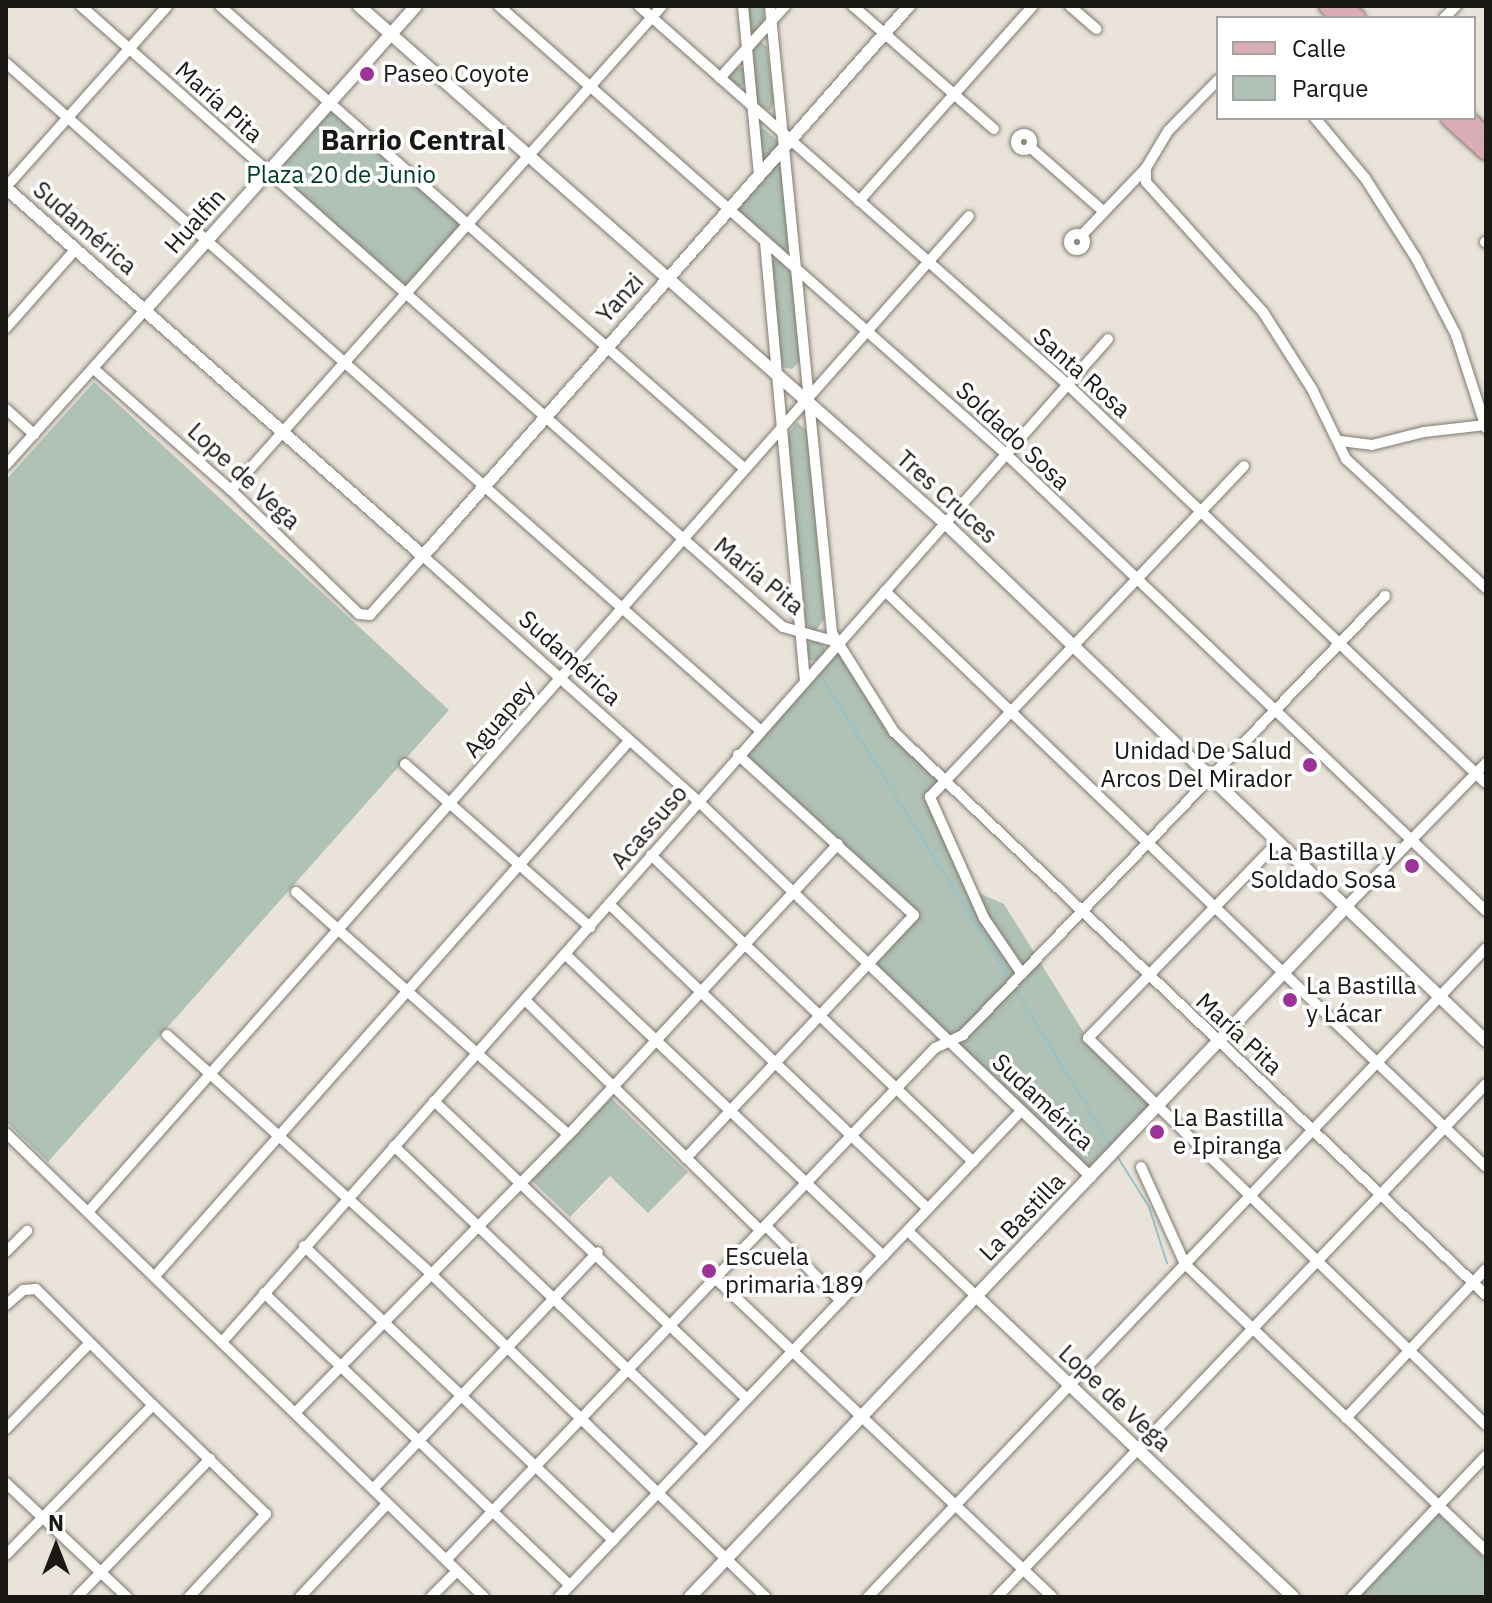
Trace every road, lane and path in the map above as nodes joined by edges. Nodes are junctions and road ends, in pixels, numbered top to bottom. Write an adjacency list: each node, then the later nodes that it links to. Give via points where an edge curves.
1 (81, 6): 22 (street, María Pita)
2 (167, 6): 22 (street)
3 (220, 6): 28 (street)
4 (359, 6): 20 (street, Tres Cruces)
5 (416, 6): 20 (street, Hualfin)
6 (499, 6): 26 (street, Soldado Sosa)
7 (639, 6): 16 (street, Santa Rosa)
8 (662, 6): 16 (street)
9 (743, 6): 21 (street)
10 (770, 6): 17 (street)
11 (785, 6): 17 (street)
12 (853, 6): 19 (street)
13 (909, 6): 19 (street, Yanzi)
14 (1033, 6): 27 (street)
15 (1070, 6): 18 (street)
16 (652, 17): 24 (street, Santa Rosa); 26 (street)
17 (772, 21): 21 (street); 36 (street)
18 (1096, 29)
19 (884, 33): 27 (street); 36 (street, Yanzi)
20 (390, 35): 28 (street, Hualfin); 39 (street, Tres Cruces)
21 (747, 47): 24 (street); 29 (street)
22 (129, 48): 30 (street); 41 (street, María Pita)
23 (6, 63): 30 (street)
24 (720, 78): 29 (street, Santa Rosa)
25 (1216, 82): 40 (street, via 1168,131)
26 (591, 86): 39 (street); 45 (street, Soldado Sosa)
27 (954, 94): 34 (street); 44 (street)
28 (330, 103): 41 (street, Hualfin); 48 (street)
29 (753, 107): 36 (street, Santa Rosa); 42 (street)
30 (68, 118): 43 (street); 50 (street)
31 (1317, 120): 69 (street, via 1365,178 1422,269 1456,335)
32 (1451, 120): 38 (main road)
33 (1469, 120): 35 (main road)
34 (994, 129)
35 (1486, 136)
36 (786, 139): 42 (street, Yanzi); 44 (street, Santa Rosa); 54 (street)
37 (1030, 147): 46 (street)
38 (1486, 152)
39 (529, 156): 48 (street); 55 (street, Tres Cruces)
40 (1146, 168): 46 (street); 73 (street, via 1149,187 1263,312)
41 (268, 173): 50 (street, Hualfin); 56 (street, María Pita)
42 (759, 175): 45 (street, Yanzi)
43 (6, 187): 52 (street, Sudamérica)
44 (859, 201): 53 (street, Santa Rosa)
45 (728, 209): 51 (street, Soldado Sosa); 55 (street, Yanzi)
46 (1103, 211): 49 (street)
47 (969, 216): 53 (street, Aguapey)
48 (469, 226): 56 (street); 61 (street)
49 (1082, 235)
50 (207, 240): 57 (street, Hualfin); 62 (street)
51 (765, 242): 54 (street, Soldado Sosa); 64 (street)
52 (76, 249): 57 (street, Sudamérica); 58 (street)
53 (928, 262): 59 (street, Aguapey); 65 (street, Santa Rosa)
54 (797, 271): 59 (street, Soldado Sosa); 66 (street)
55 (667, 278): 61 (street, Yanzi); 64 (street, Tres Cruces)
56 (407, 295): 62 (street); 68 (street, María Pita)
57 (145, 310): 63 (street, Hualfin); 71 (street, Sudamérica)
58 (6, 328)
59 (867, 331): 66 (street, Aguapey); 74 (street, Soldado Sosa)
60 (1108, 339): 65 (street, Acassuso)
61 (606, 346): 68 (street, Yanzi); 77 (street)
62 (346, 364): 71 (street); 78 (street)
63 (94, 369): 72 (street, Hualfin); 79 (street, Lope de Vega)
64 (777, 374): 66 (street, Tres Cruces); 70 (street)
65 (1067, 384): 74 (street, Acassuso); 80 (street, Santa Rosa)
66 (808, 401): 70 (street, Aguapey); 81 (street, Tres Cruces); 91 (street, via 829,620)
67 (6, 409): 72 (street)
68 (545, 416): 78 (street, Yanzi); 82 (street, María Pita)
69 (1486, 426): 73 (street, via 1372,445)
70 (782, 430): 77 (street, Aguapey); 90 (street)
71 (285, 433): 79 (street); 83 (street, Sudamérica)
72 (34, 434): 75 (street, Hualfin)
73 (1340, 441): 85 (street, via 1346,459)
74 (1006, 454): 81 (street, Acassuso); 84 (street, Soldado Sosa)
75 (6, 465)
76 (1244, 466): 80 (street)
77 (745, 469): 82 (street, Aguapey)
78 (484, 486): 83 (street, Yanzi); 88 (street)
79 (231, 490): 89 (street, Lope de Vega)
80 (1201, 511): 84 (street); 92 (street, Santa Rosa)
81 (944, 522): 86 (street, Acassuso); 93 (street, Tres Cruces)
82 (684, 539): 88 (street, Aguapey); 90 (street, María Pita, via 783,627)
83 (423, 556): 89 (street, Yanzi); 95 (street, Sudamérica)
84 (1137, 580): 93 (street); 96 (street, Soldado Sosa)
85 (1486, 588)
86 (885, 591): 91 (street, Acassuso); 97 (street)
87 (1385, 596): 92 (street)
88 (623, 607): 95 (street, Aguapey); 98 (street)
89 (363, 617)
90 (802, 634): 91 (street, María Pita); 94 (street)
91 (839, 642): 94 (street, Acassuso); 105 (street, María Pita, via 889,726)
92 (1339, 644): 96 (street); 103 (street, Santa Rosa)
93 (1075, 646): 97 (street); 104 (street, Tres Cruces)
94 (805, 678): 98 (street, Acassuso)
95 (561, 679): 99 (street, Sudamérica); 108 (street, Aguapey)
96 (1273, 711): 104 (street); 109 (street, Soldado Sosa)
97 (1010, 713): 105 (street); 112 (street)
98 (760, 730): 100 (street, Acassuso)
99 (629, 741): 107 (street, Sudamérica); 114 (street)
100 (738, 755): 107 (street, Acassuso); 111 (street)
101 (1486, 763): 103 (street, La Bastilla)
102 (405, 764): 108 (street)
103 (1476, 774): 106 (street, Santa Rosa); 109 (street, La Bastilla)
104 (1211, 778): 110 (street, Tres Cruces); 112 (street)
105 (947, 781): 120 (street, María Pita); 129 (street, via 930,797 984,918)
106 (1486, 783)
107 (698, 801): 113 (street, Acassuso); 115 (street, Sudamérica)
108 (450, 804): 114 (street); 123 (street, Aguapey)
109 (1411, 841): 118 (street, La Bastilla); 121 (street, Soldado Sosa)
110 (1278, 842): 118 (street, Tres Cruces); 119 (street)
111 (838, 844): 115 (street); 127 (street, via 913,912)
112 (1146, 844): 119 (street); 120 (street)
113 (651, 855): 117 (street, Acassuso); 124 (street)
114 (520, 863): 122 (street); 131 (street)
115 (792, 891): 124 (street); 127 (street, Sudamérica)
116 (296, 892): 123 (street)
117 (609, 904): 122 (street, Acassuso); 132 (street)
118 (1346, 907): 128 (street, La Bastilla); 133 (street, Tres Cruces)
119 (1215, 909): 128 (street); 130 (street)
120 (1083, 911): 129 (street); 130 (street, María Pita)
121 (1486, 911)
122 (590, 927): 126 (street, Acassuso)
123 (339, 928): 131 (street); 144 (street, Aguapey)
124 (744, 944): 132 (street); 135 (street)
125 (1486, 948): 133 (street)
126 (565, 954): 134 (street, Acassuso); 137 (street)
127 (869, 965): 135 (street); 140 (street, Sudamérica)
128 (1283, 973): 139 (street, La Bastilla); 143 (street)
129 (1020, 976): 140 (street)
130 (1149, 976): 139 (street, María Pita); 149 (street, via 1088,1038)
131 (409, 989): 141 (street); 157 (street)
132 (699, 991): 137 (street); 142 (street)
133 (1440, 997): 138 (street, Tres Cruces); 143 (street)
134 (525, 1000): 141 (street, Acassuso); 146 (street)
135 (821, 1018): 142 (street); 147 (street)
136 (167, 1035): 144 (street)
137 (655, 1039): 146 (street); 150 (street)
138 (1486, 1041)
139 (1219, 1042): 149 (street, La Bastilla); 153 (street, María Pita)
140 (949, 1043): 147 (street, via 935,1048); 151 (street, Sudamérica)
141 (479, 1050): 148 (street, Acassuso); 155 (street)
142 (777, 1064): 150 (street); 156 (street)
143 (1377, 1064): 152 (street); 153 (street)
144 (209, 1073): 157 (street); 170 (street, Aguapey)
145 (1486, 1084): 152 (street)
146 (612, 1088): 155 (street); 159 (street)
147 (896, 1089): 156 (street); 160 (street)
148 (434, 1101): 158 (street, Acassuso); 164 (street)
149 (1157, 1108): 163 (street, La Bastilla); 167 (street)
150 (731, 1112): 159 (street); 165 (street)
151 (1020, 1112): 160 (street); 163 (street, Sudamérica)
152 (1444, 1127): 162 (street); 166 (street)
153 (1312, 1130): 166 (street, María Pita); 167 (street)
154 (6, 1133): 170 (street)
155 (569, 1135): 164 (street)
156 (852, 1136): 165 (street); 169 (street)
157 (279, 1137): 168 (street); 183 (street)
158 (394, 1146): 168 (street, Acassuso); 171 (street)
159 (686, 1158): 172 (street)
160 (973, 1162): 169 (street)
161 (1141, 1167): 180 (street)
162 (1486, 1167)
163 (1091, 1177): 188 (street, La Bastilla)
164 (521, 1181): 171 (street); 177 (street)
165 (806, 1184): 172 (street); 178 (street)
166 (1379, 1194): 179 (street); 185 (street, María Pita)
167 (1249, 1197): 179 (street); 180 (street)
168 (348, 1198): 175 (street, Acassuso); 182 (street)
169 (928, 1209): 174 (street)
170 (89, 1211): 183 (street)
171 (477, 1224): 182 (street); 189 (street)
172 (763, 1228): 184 (street); 190 (street)
173 (27, 1231): 176 (street)
174 (908, 1231): 178 (street); 188 (street, Lope de Vega)
175 (304, 1246): 186 (street, Acassuso); 192 (street)
176 (6, 1252)
177 (598, 1252): 189 (street); 193 (street)
178 (883, 1256): 190 (street)
179 (1316, 1261): 194 (street); 199 (street)
180 (1185, 1264): 194 (street); 202 (street)
181 (1486, 1269): 185 (street)
182 (429, 1272): 192 (street); 197 (street)
183 (155, 1276): 195 (street)
184 (714, 1277): 193 (street); 198 (street)
185 (1473, 1283): 187 (street, María Pita); 199 (street)
186 (264, 1293): 195 (street, Acassuso); 200 (street)
187 (1486, 1295)
188 (977, 1297): 202 (street, Lope de Vega); 207 (street, La Bastilla)
189 (552, 1298): 197 (street); 201 (street)
190 (841, 1301): 198 (street)
191 (6, 1305): 196 (street, via 23,1290 36,1289)
192 (384, 1322): 200 (street); 203 (street)
193 (671, 1325): 201 (street); 204 (street)
194 (1252, 1328): 208 (street); 214 (street)
195 (222, 1342): 206 (street)
196 (90, 1343): 205 (street); 211 (street)
197 (505, 1347): 203 (street); 209 (street)
198 (793, 1351): 204 (street); 207 (street)
199 (1408, 1351): 208 (street); 210 (street)
200 (341, 1366): 206 (street); 212 (street)
201 (628, 1371): 209 (street); 213 (street)
202 (1069, 1385): 214 (street, Lope de Vega); 222 (street)
203 (460, 1394): 212 (street); 217 (street)
204 (747, 1399): 213 (street)
205 (153, 1405): 216 (street); 225 (street)
206 (296, 1412): 219 (street)
207 (862, 1416): 222 (street); 229 (street, La Bastilla)
208 (1346, 1418): 223 (street)
209 (581, 1420): 217 (street); 220 (street)
210 (1486, 1425)
211 (6, 1429)
212 (417, 1439): 219 (street); 224 (street)
213 (705, 1443): 220 (street)
214 (1137, 1450): 231 (street); 247 (street, Lope de Vega)
215 (1486, 1456): 223 (street)
216 (210, 1459): 232 (street); 238 (street, via 266,1514)
217 (537, 1467): 224 (street); 226 (street)
218 (6, 1483): 225 (street)
219 (374, 1488): 221 (street)
220 (657, 1496): 226 (street); 229 (street)
221 (387, 1504): 230 (street); 235 (street)
222 (955, 1505): 231 (street); 244 (street)
223 (1439, 1506): 227 (street); 248 (street)
224 (494, 1512): 230 (street); 234 (street)
225 (43, 1517): 228 (street); 232 (street)
226 (613, 1540): 234 (street)
227 (1486, 1551)
228 (6, 1555)
229 (726, 1559): 242 (street, La Bastilla); 243 (street)
230 (446, 1560): 233 (street)
231 (1023, 1569): 245 (street); 246 (street)
232 (101, 1572): 236 (street); 237 (street)
233 (456, 1572): 239 (street); 240 (street)
234 (570, 1585): 241 (street)
235 (304, 1596)
236 (77, 1597)
237 (127, 1597)
238 (189, 1597)
239 (431, 1597)
240 (484, 1597)
241 (559, 1597)
242 (690, 1597)
243 (766, 1597)
244 (868, 1597)
245 (997, 1597)
246 (1052, 1597)
247 (1293, 1597)
248 (1352, 1597)

